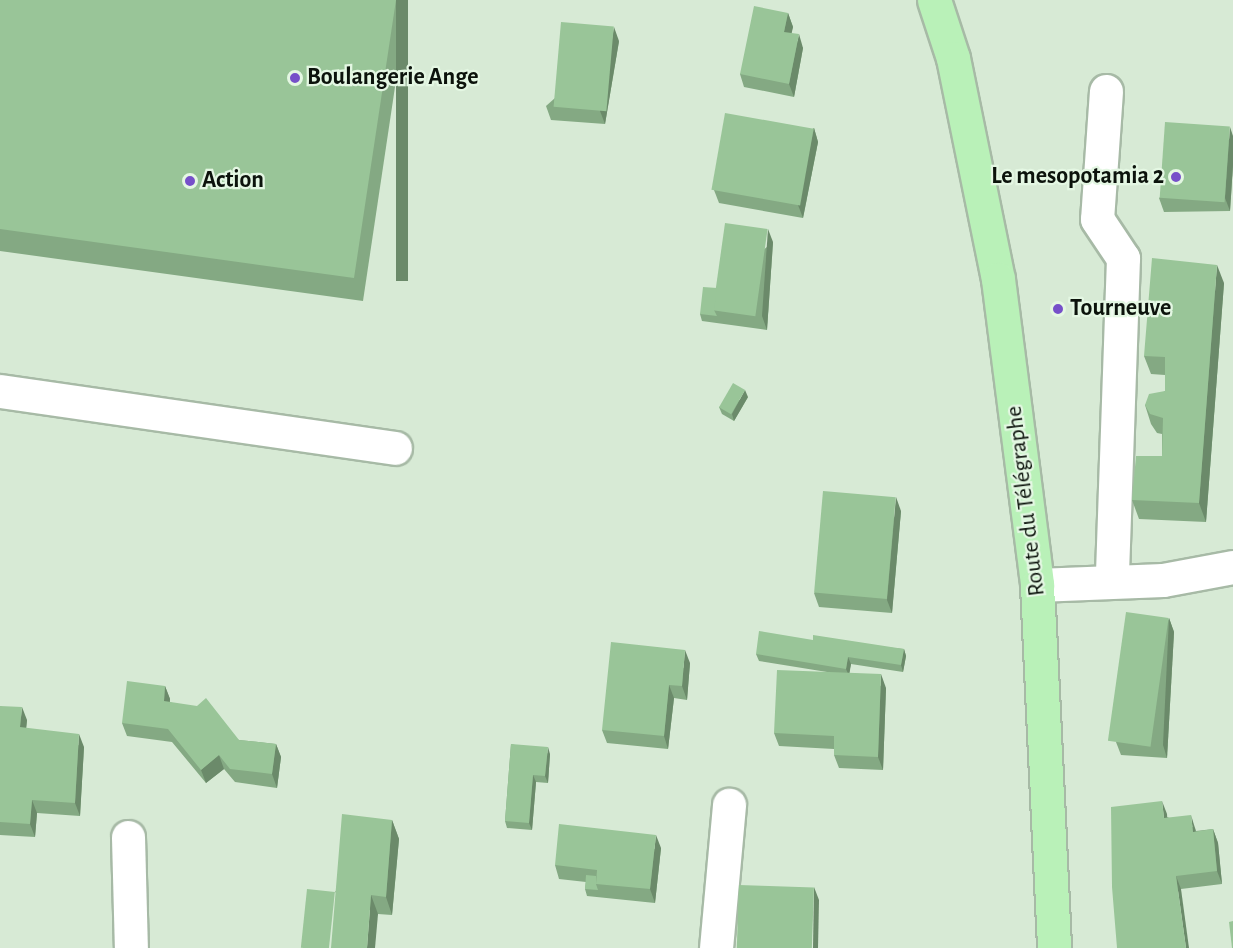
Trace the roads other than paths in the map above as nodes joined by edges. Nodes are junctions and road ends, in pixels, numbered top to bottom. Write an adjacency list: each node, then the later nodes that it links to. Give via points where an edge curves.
1 (934, 0): 3 (main road, Route du Télégraphe)
2 (958, 0): 3 (main road, Route du Télégraphe)
3 (953, 58): 9 (main road, Route du Télégraphe, via 998,279)
4 (1106, 91): 8 (street, via 1097,219 1123,258)
5 (0, 392): 6 (street)
6 (395, 448)
7 (1233, 567): 8 (street, via 1163,580)
8 (1112, 580): 9 (street)
9 (1037, 585): 14 (main road, Route du Télégraphe, via 1047,706)
10 (729, 805): 13 (street)
11 (128, 837): 12 (street)
12 (131, 948)
13 (716, 948)
14 (1054, 948)

